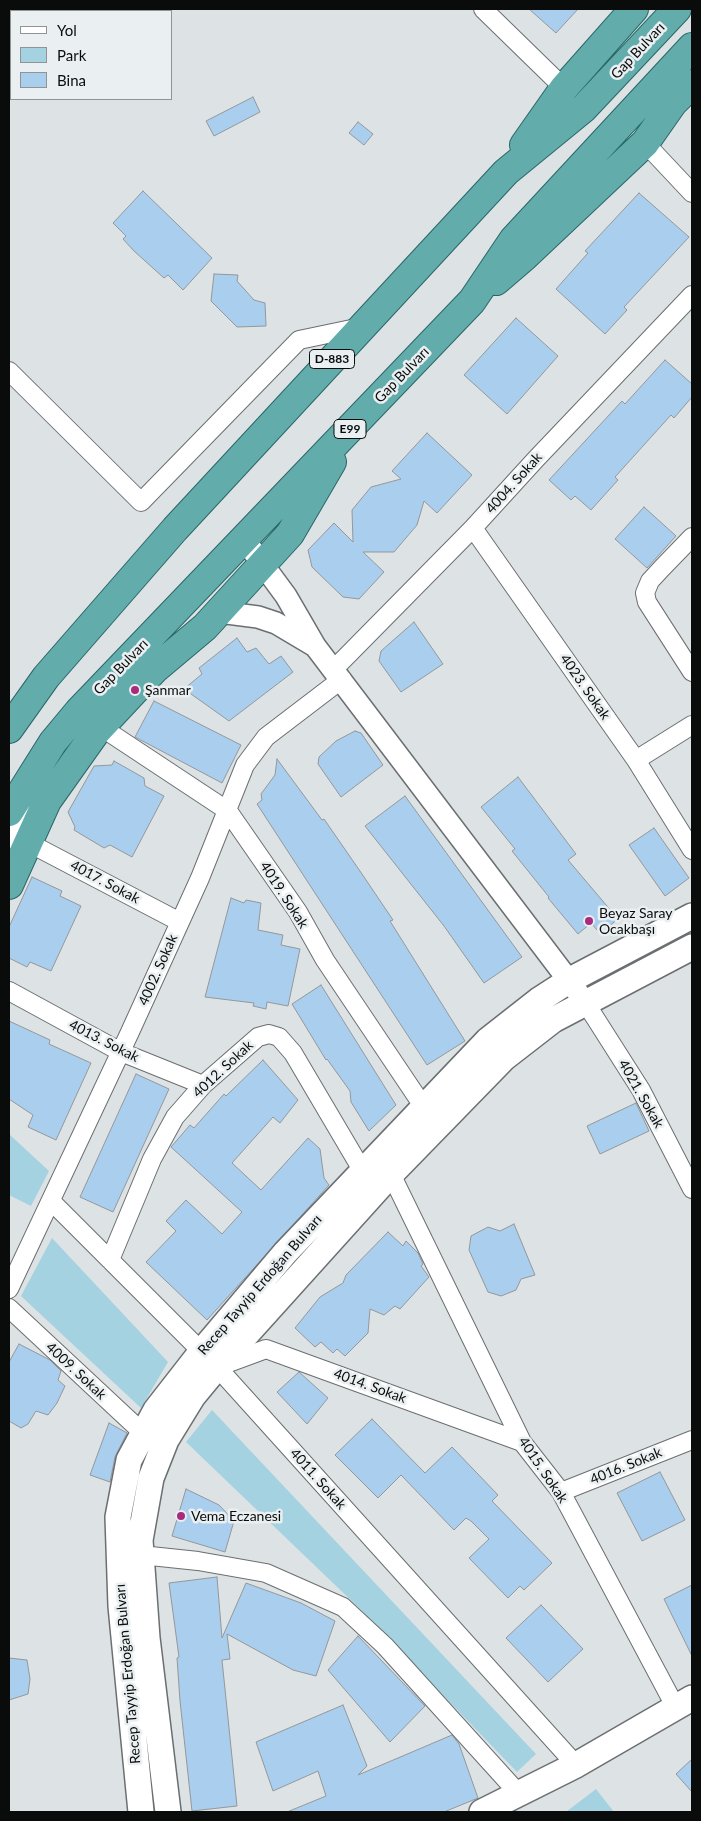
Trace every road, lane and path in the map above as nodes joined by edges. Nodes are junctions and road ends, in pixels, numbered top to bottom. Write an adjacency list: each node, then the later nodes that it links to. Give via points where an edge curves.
1 (482, 9): 6 (street)
2 (634, 9): 6 (highway)
3 (678, 9): 8 (highway, Gap Bulvarı / D-883, via 583,109)
4 (692, 47): 11 (highway, Gap Bulvarı / E99, via 513,240)
5 (692, 84): 7 (highway, via 673,103)
6 (564, 88): 8 (highway)
7 (645, 143): 9 (street); 11 (highway, via 524,257)
8 (506, 172): 12 (highway, Gap Bulvarı / D-883)
9 (692, 193)
10 (692, 295): 15 (street, 4004. Sokak)
11 (472, 301): 14 (highway, Gap Bulvarı / E99)
12 (362, 327): 13 (street, via 299,340 142,502); 25 (highway, Gap Bulvarı / D-883, via 175,529 46,677)
13 (9, 371)
14 (354, 425): 17 (highway, Gap Bulvarı / E99); 18 (highway, via 290,534)
15 (473, 528): 22 (street, 4004. Sokak); 26 (street, 4023. Sokak)
16 (692, 537): 21 (street, via 650,581 645,593 647,602)
17 (244, 539): 18 (street); 28 (highway, Gap Bulvarı / E99, via 78,712 53,742)
18 (262, 564): 19 (highway); 20 (street, via 286,596)
19 (219, 612): 20 (street, via 235,612 267,620); 24 (highway, via 155,668)
20 (315, 646): 22 (street)
21 (692, 672)
22 (338, 674): 27 (street, 4002. Sokak, via 266,737 246,765); 35 (street)
23 (692, 725): 26 (street)
24 (101, 726): 27 (street, 4019. Sokak); 29 (highway)
25 (9, 730)
26 (636, 760): 30 (street, 4023. Sokak)
27 (228, 811): 33 (street, 4002. Sokak); 40 (street, 4019. Sokak, via 298,912 325,960)
28 (9, 812)
29 (19, 840): 31 (highway); 33 (street, 4017. Sokak)
30 (692, 850)
31 (9, 885)
32 (692, 916): 35 (main road, Recep Tayyip Erdoğan Bulvarı)
33 (180, 922): 38 (street, 4002. Sokak)
34 (692, 947): 37 (main road, Recep Tayyip Erdoğan Bulvarı)
35 (570, 980): 37 (street); 40 (main road, Recep Tayyip Erdoğan Bulvarı, via 488,1040)
36 (9, 991): 38 (street, 4013. Sokak)
37 (585, 1002): 42 (main road, Recep Tayyip Erdoğan Bulvarı, via 554,1020 504,1058); 43 (street, 4021. Sokak, via 641,1090)
38 (121, 1052): 39 (street, 4013. Sokak); 44 (street, 4002. Sokak)
39 (203, 1085): 41 (street, 4012. Sokak, via 258,1037 269,1034 279,1037 293,1053); 45 (street, 4012. Sokak, via 175,1117 152,1159)
40 (423, 1106): 41 (main road, Recep Tayyip Erdoğan Bulvarı)
41 (362, 1170): 48 (main road, Recep Tayyip Erdoğan Bulvarı, via 285,1253)
42 (391, 1174): 48 (main road, Recep Tayyip Erdoğan Bulvarı); 51 (street, 4015. Sokak)
43 (692, 1189)
44 (50, 1201): 45 (street, 4011. Sokak); 46 (street, 4002. Sokak)
45 (110, 1260): 48 (street, 4011. Sokak)
46 (9, 1289)
47 (9, 1308): 49 (street, 4009. Sokak)
48 (209, 1359): 49 (main road, Recep Tayyip Erdoğan Bulvarı, via 156,1410); 51 (street, 4014. Sokak, via 266,1348); 53 (main road, Recep Tayyip Erdoğan Bulvarı, via 193,1396 166,1440 151,1478 140,1540); 55 (street, 4011. Sokak)
49 (143, 1434): 57 (main road, Recep Tayyip Erdoğan Bulvarı, via 129,1460 118,1517 121,1606)
50 (692, 1440): 52 (street, 4016. Sokak)
51 (522, 1442): 52 (street, 4015. Sokak)
52 (561, 1492): 54 (street, 4015. Sokak)
53 (141, 1555): 56 (street, via 266,1573 343,1606 385,1646); 58 (main road, Recep Tayyip Erdoğan Bulvarı, via 147,1638)
54 (684, 1703): 55 (main road)
55 (576, 1765): 56 (main road)
56 (519, 1794): 59 (main road)
57 (141, 1812)
58 (168, 1812)
59 (482, 1812)

